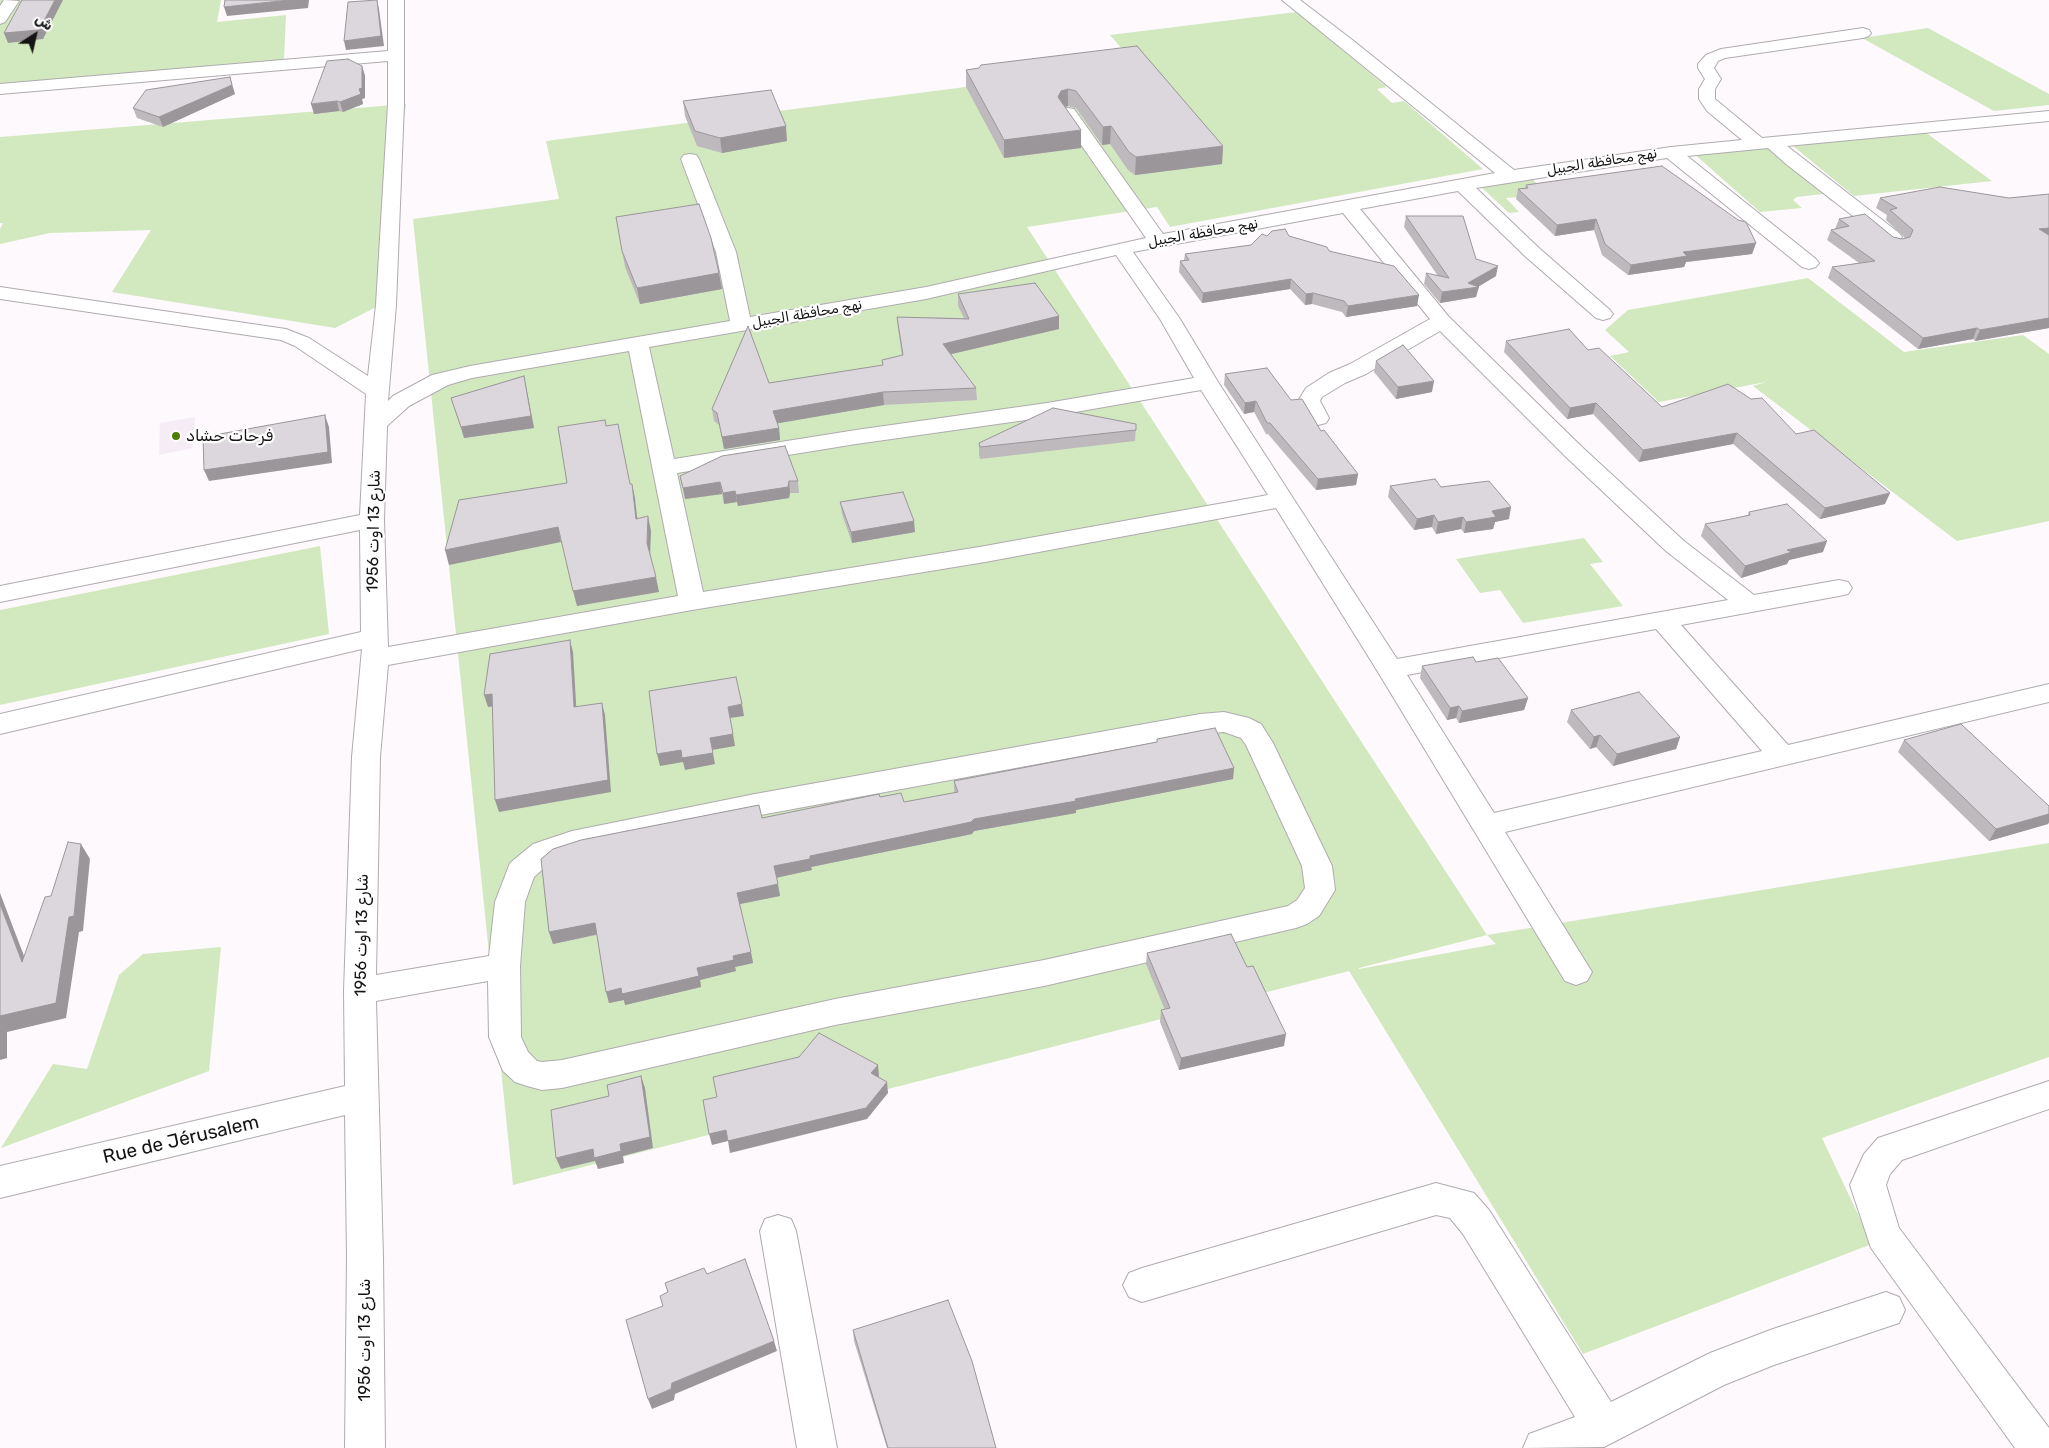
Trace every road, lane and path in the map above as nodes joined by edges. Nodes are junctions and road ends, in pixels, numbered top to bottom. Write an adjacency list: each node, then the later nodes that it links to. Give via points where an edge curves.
1 (396, 0): 8 (street, شارع 13 اوت 1956)
2 (1290, 0): 15 (street)
3 (11, 1): 4 (street)
4 (0, 19)
5 (1863, 33): 7 (street)
6 (1708, 44): 7 (street)
7 (1721, 54): 12 (street, via 1706,64 1713,79 1707,89 1707,99 1713,108)
8 (396, 55): 9 (street); 28 (street, شارع 13 اوت 1956, via 386,305)
9 (0, 89)
10 (1068, 113): 18 (street)
11 (2049, 116): 12 (street, نهج محافظة الجبيل)
12 (1764, 142): 13 (street, نهج محافظة الجبيل); 19 (street)
13 (1671, 152): 15 (street, نهج محافظة الجبيل); 21 (street)
14 (690, 159): 25 (street, via 726,252)
15 (1510, 176): 16 (street, نهج محافظة الجبيل)
16 (1463, 186): 17 (street, نهج محافظة الجبيل); 23 (street)
17 (1348, 207): 18 (street, نهج محافظة الجبيل); 24 (street)
18 (1158, 241): 20 (street, نهج محافظة الجبيل)
19 (1897, 242)
20 (1122, 248): 25 (street, نهج محافظة الجبيل, via 926,293); 27 (street, via 1170,319)
21 (1809, 264)
22 (0, 293): 28 (street, via 286,335 302,342)
23 (1603, 314)
24 (1442, 321): 29 (street, via 1314,393 1310,401); 37 (street, via 1668,540)
25 (741, 326): 26 (street, نهج محافظة الجبيل)
26 (638, 344): 30 (street, نهج محافظة الجبيل, via 479,370 440,380 401,401); 31 (street)
27 (1207, 382): 31 (street, via 1047,410); 32 (street)
28 (377, 392): 30 (street, شارع 13 اوت 1956)
29 (1318, 418)
30 (377, 423): 33 (street, شارع 13 اوت 1956)
31 (663, 468): 36 (street)
32 (1282, 500): 36 (street, via 985,554); 40 (street)
33 (372, 520): 35 (street); 39 (street, شارع 13 اوت 1956)
34 (1839, 588): 37 (street)
35 (0, 594)
36 (692, 602): 39 (street)
37 (1749, 604): 38 (street)
38 (1662, 620): 40 (street); 43 (street)
39 (374, 648): 42 (street); 47 (street, شارع 13 اوت 1956, via 366,757)
40 (1390, 668): 44 (street)
41 (2049, 693): 43 (street)
42 (0, 724)
43 (1782, 756): 44 (street)
44 (1486, 826): 46 (street)
45 (504, 966): 45 (street, via 510,902 522,871 543,852 582,838 1200,724 1224,722 1251,731 1268,761 1320,878 1320,890 1308,908 1277,922 1044,973 836,1012 562,1074 542,1076 527,1072 515,1061 505,1038); 47 (street)
46 (1576, 972)
47 (360, 991): 49 (street, شارع 13 اوت 1956)
48 (2049, 1095): 58 (street, via 1890,1149 1876,1165 1868,1185 1884,1236)
49 (361, 1097): 50 (street, Rue de Jérusalem); 55 (street, شارع 13 اوت 1956)
50 (0, 1182)
51 (778, 1231): 56 (street)
52 (1142, 1285): 54 (street, via 1436,1199 1461,1204 1476,1222)
53 (1886, 1310): 54 (street, via 1773,1347 1710,1372)
54 (1604, 1427): 57 (street)
55 (365, 1448)
56 (817, 1448)
57 (1543, 1448)
58 (2039, 1448)

